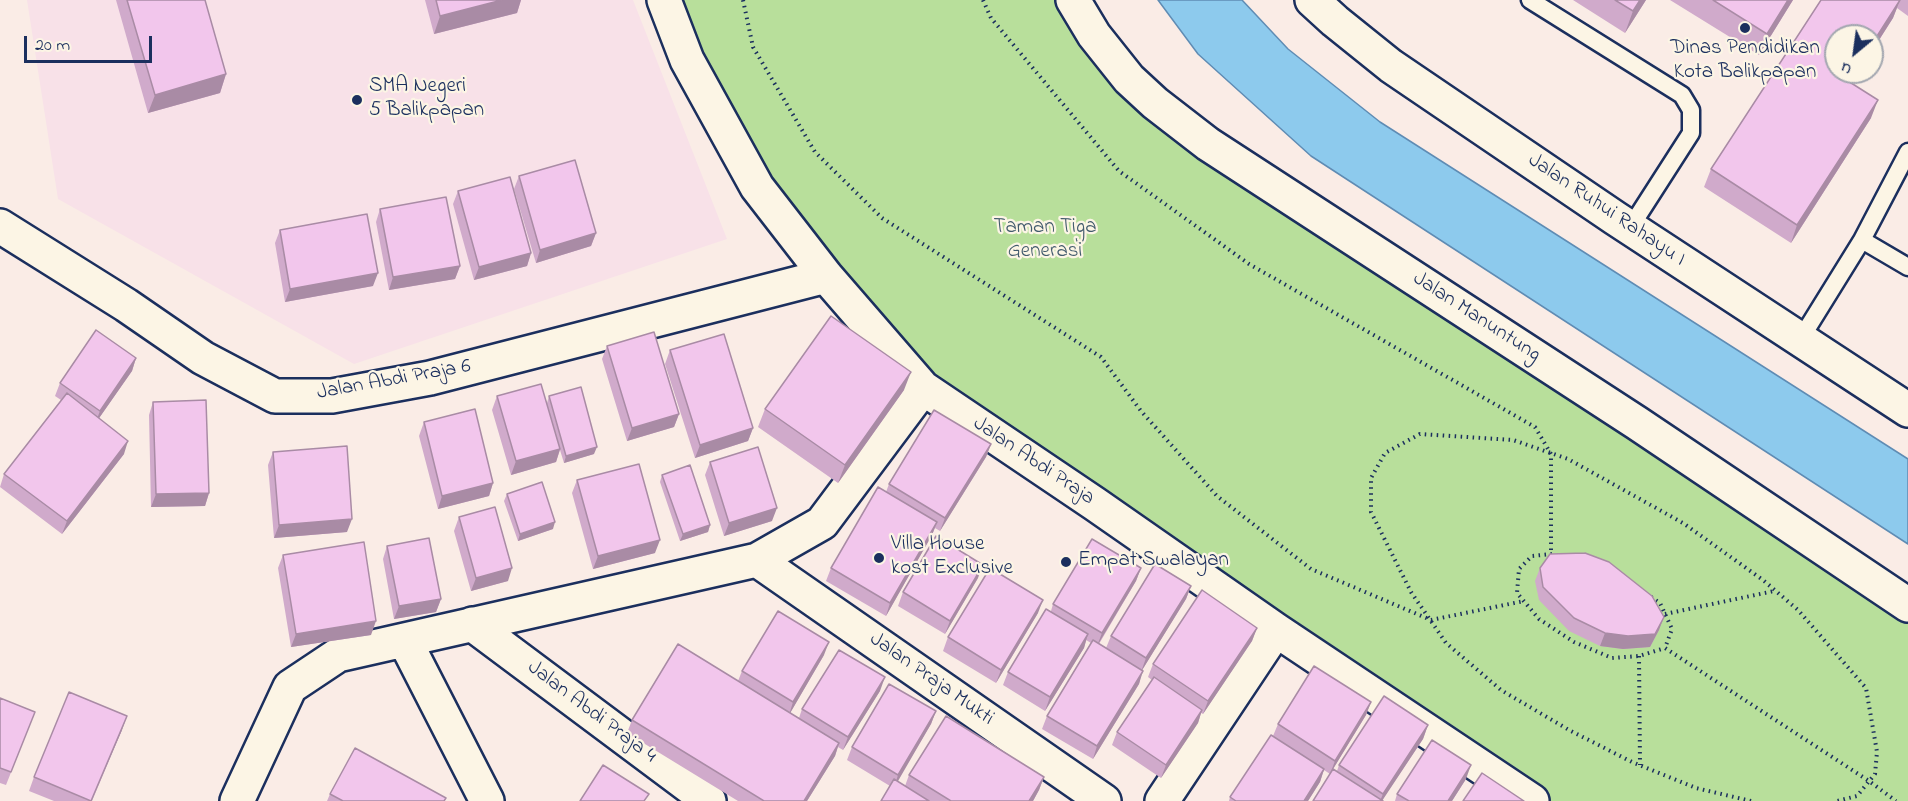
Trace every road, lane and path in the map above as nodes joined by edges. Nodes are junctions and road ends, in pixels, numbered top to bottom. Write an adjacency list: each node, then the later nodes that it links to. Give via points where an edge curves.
1 (664, 0): 12 (street, Jalan Abdi Praja, via 687,60 757,187)
2 (744, 0): 25 (path, via 753,47 816,152 882,218 1101,357 1141,411 1217,496 1311,568)
3 (983, 0): 16 (path, via 991,18 1119,171 1249,264 1534,427)
4 (1073, 0): 23 (street, Jalan Manuntung, via 1094,35 1129,79 1208,144)
5 (1312, 0): 9 (street, Jalan Ruhui Rahayu I, via 1391,66)
6 (1530, 0): 9 (lane, via 1682,95 1691,110 1691,133)
7 (1908, 152): 10 (lane)
8 (0, 226): 12 (street, Jalan Abdi Praja 6, via 203,358 275,396 332,396 430,378)
9 (1630, 228): 13 (street, Jalan Ruhui Rahayu I)
10 (1862, 240): 11 (lane); 13 (lane)
11 (1908, 267)
12 (826, 276): 14 (street, Jalan Abdi Praja)
13 (1800, 340): 15 (street, Jalan Ruhui Rahayu I)
14 (923, 388): 19 (street, via 822,523); 27 (street, Jalan Abdi Praja)
15 (1908, 410)
16 (1551, 454): 17 (path); 20 (path, via 1568,459 1683,523); 25 (path, via 1513,440 1420,434 1384,453 1371,478 1371,512 1411,592)
17 (1551, 554): 18 (path); 22 (path, via 1532,556 1519,569 1517,593)
18 (1562, 556)
19 (757, 560): 26 (street); 36 (street, Jalan Praja Mukti)
20 (1775, 590): 24 (path); 32 (path, via 1798,610 1866,688 1877,752 1875,774)
21 (1641, 591): 24 (path, via 1660,603)
22 (1524, 601): 25 (path); 30 (path, via 1539,619 1574,642 1612,658)
23 (1908, 605)
24 (1665, 614): 29 (path, via 1672,629)
25 (1431, 621): 31 (path, via 1446,643 1501,690)
26 (472, 624): 28 (street); 35 (street, Jalan Abdi Praja 4)
27 (1275, 630): 37 (street); 38 (street, Jalan Abdi Praja)
28 (405, 641): 33 (street, via 338,655 290,687); 34 (street)
29 (1665, 648): 30 (path); 32 (path)
30 (1639, 656): 31 (path)
31 (1640, 765): 39 (path, via 1696,788)
32 (1869, 782): 40 (path, via 1857,796); 41 (path)
33 (237, 801)
34 (486, 801)
35 (710, 801)
36 (1104, 801)
37 (1162, 801)
38 (1532, 801)
39 (1751, 801)
40 (1837, 801)
41 (1896, 801)

